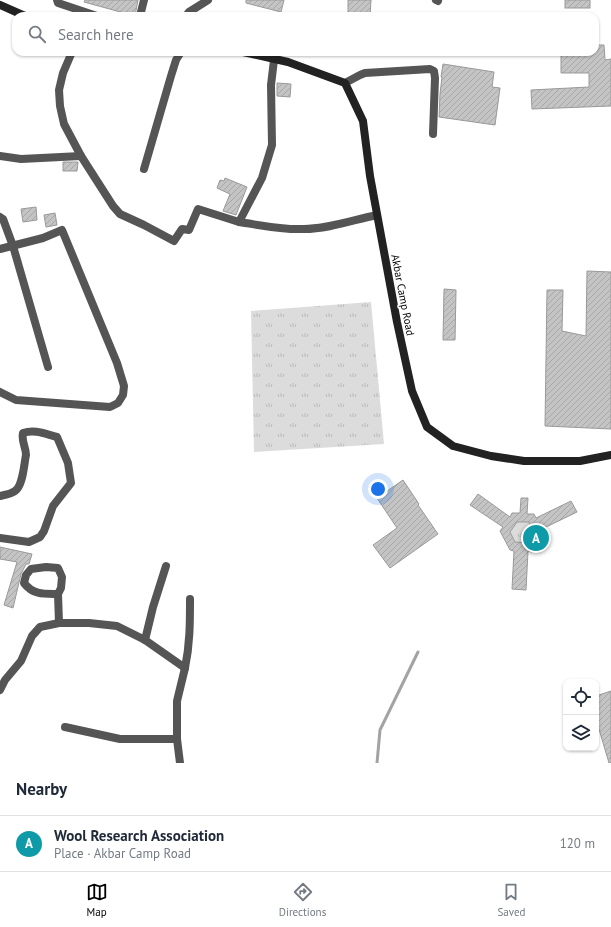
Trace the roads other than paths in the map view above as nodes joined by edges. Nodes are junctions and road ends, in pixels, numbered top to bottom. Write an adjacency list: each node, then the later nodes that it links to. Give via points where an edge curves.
1 (57, 0): 6 (street, via 58,3)
2 (144, 0): 7 (street)
3 (208, 0): 8 (street)
4 (0, 5): 5 (street)
5 (16, 12)
6 (85, 12)
7 (141, 12)
8 (189, 12)
9 (70, 56): 16 (street, via 59,90 60,106 64,124)
10 (178, 56): 17 (street)
11 (258, 56): 12 (street)
12 (274, 60): 13 (street, via 288,62); 20 (street, via 271,85 272,145 262,178)
13 (345, 84): 14 (street, via 365,74 430,69 434,71); 18 (street, Akbar Camp Road, via 363,121)
14 (433, 134)
15 (0, 156): 16 (street, via 21,159)
16 (81, 156): 20 (street, via 120,214 174,241 182,229 189,230 198,209)
17 (144, 169)
18 (377, 215): 20 (street, via 304,230); 25 (street, Akbar Camp Road, via 412,391 427,427 453,446 524,461 580,461)
19 (0, 217): 21 (street)
20 (239, 222)
21 (13, 246): 22 (street); 23 (street); 24 (street, via 62,230 124,386 118,403 110,407 16,400)
22 (0, 249)
23 (48, 367)
24 (0, 392)
25 (611, 455)
26 (0, 496): 27 (street, via 15,492 21,484 26,455 22,433 38,431 57,437 68,463 71,483 53,506 44,531 40,537 29,542)
27 (0, 538)
28 (166, 566): 32 (street)
29 (58, 594): 29 (street, via 30,590 24,583 26,575 31,569 58,568 62,577); 31 (street)
30 (190, 599): 33 (street, via 189,649)
31 (59, 623): 32 (street, via 117,626); 34 (street, via 40,627 32,636 21,661)
32 (145, 640): 33 (street)
33 (185, 668): 36 (street, via 177,701)
34 (0, 690)
35 (65, 727): 36 (street, via 120,739)
36 (177, 739): 37 (street)
37 (180, 763)

